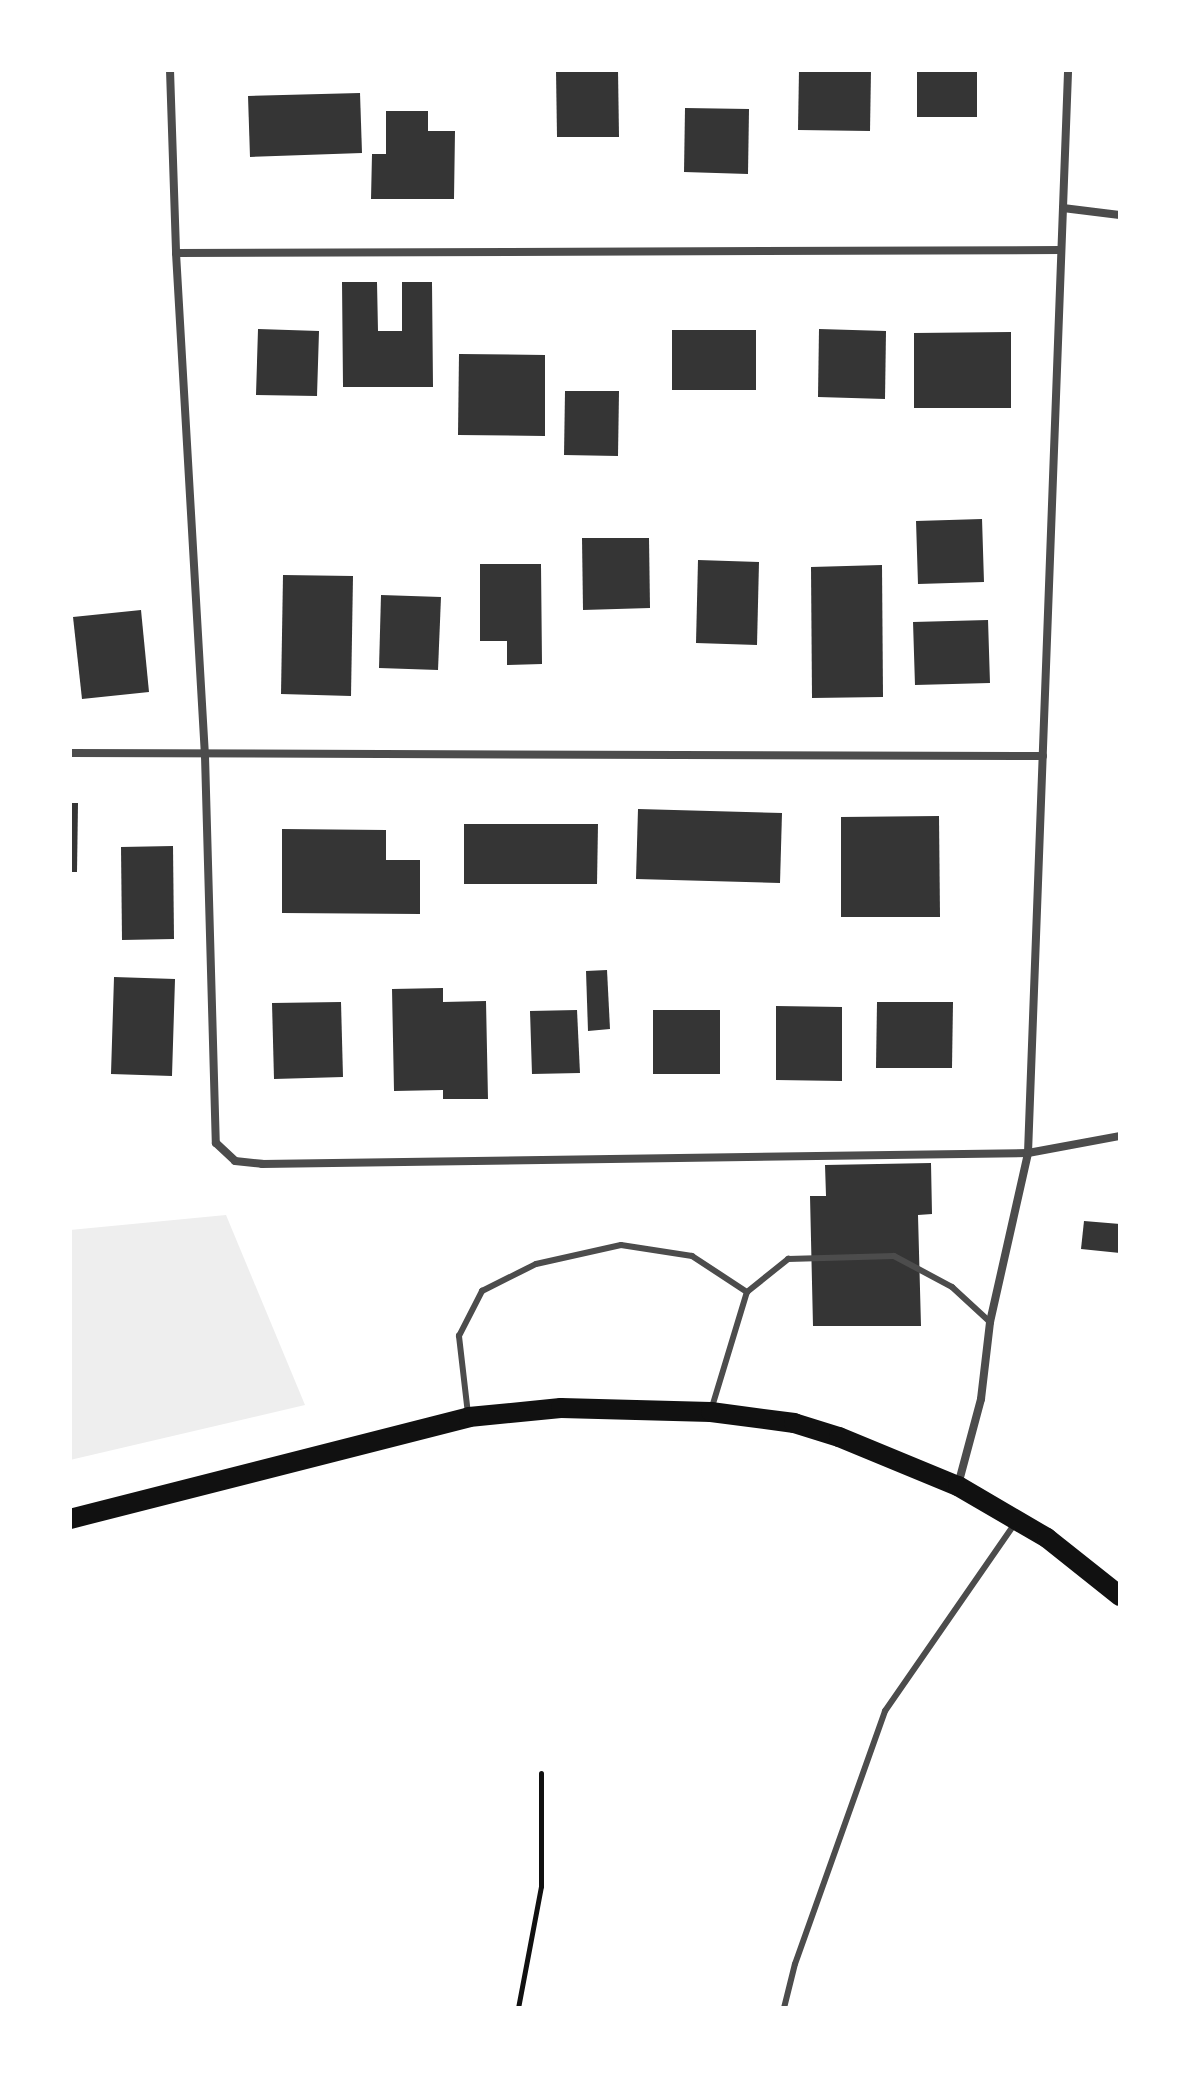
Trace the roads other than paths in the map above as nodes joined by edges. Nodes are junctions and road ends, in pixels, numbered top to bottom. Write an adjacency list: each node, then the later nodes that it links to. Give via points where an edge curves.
1 (170, 70): 6 (street)
2 (1068, 70): 3 (street)
3 (1063, 208): 4 (street); 5 (street)
4 (1120, 215)
5 (1061, 250): 6 (street); 9 (street)
6 (176, 253): 8 (street)
7 (70, 753): 8 (street)
8 (205, 756): 9 (street); 11 (street, via 216,1143 235,1161)
9 (1043, 756): 11 (street)
10 (1120, 1136): 11 (street)
11 (1028, 1153): 13 (street)
12 (747, 1292): 13 (lane, via 788,1259 894,1256 952,1287); 14 (lane); 15 (lane, via 692,1256 621,1245 536,1264 482,1291 459,1336)
13 (990, 1322): 16 (street, via 981,1399)
14 (711, 1412): 15 (main road, via 561,1408); 16 (main road, via 824,1432)
15 (469, 1417): 17 (main road)
16 (958, 1486): 18 (main road)
17 (70, 1519)
18 (1017, 1520): 19 (main road); 20 (lane, via 885,1711)
19 (1120, 1596)
20 (784, 2008)

